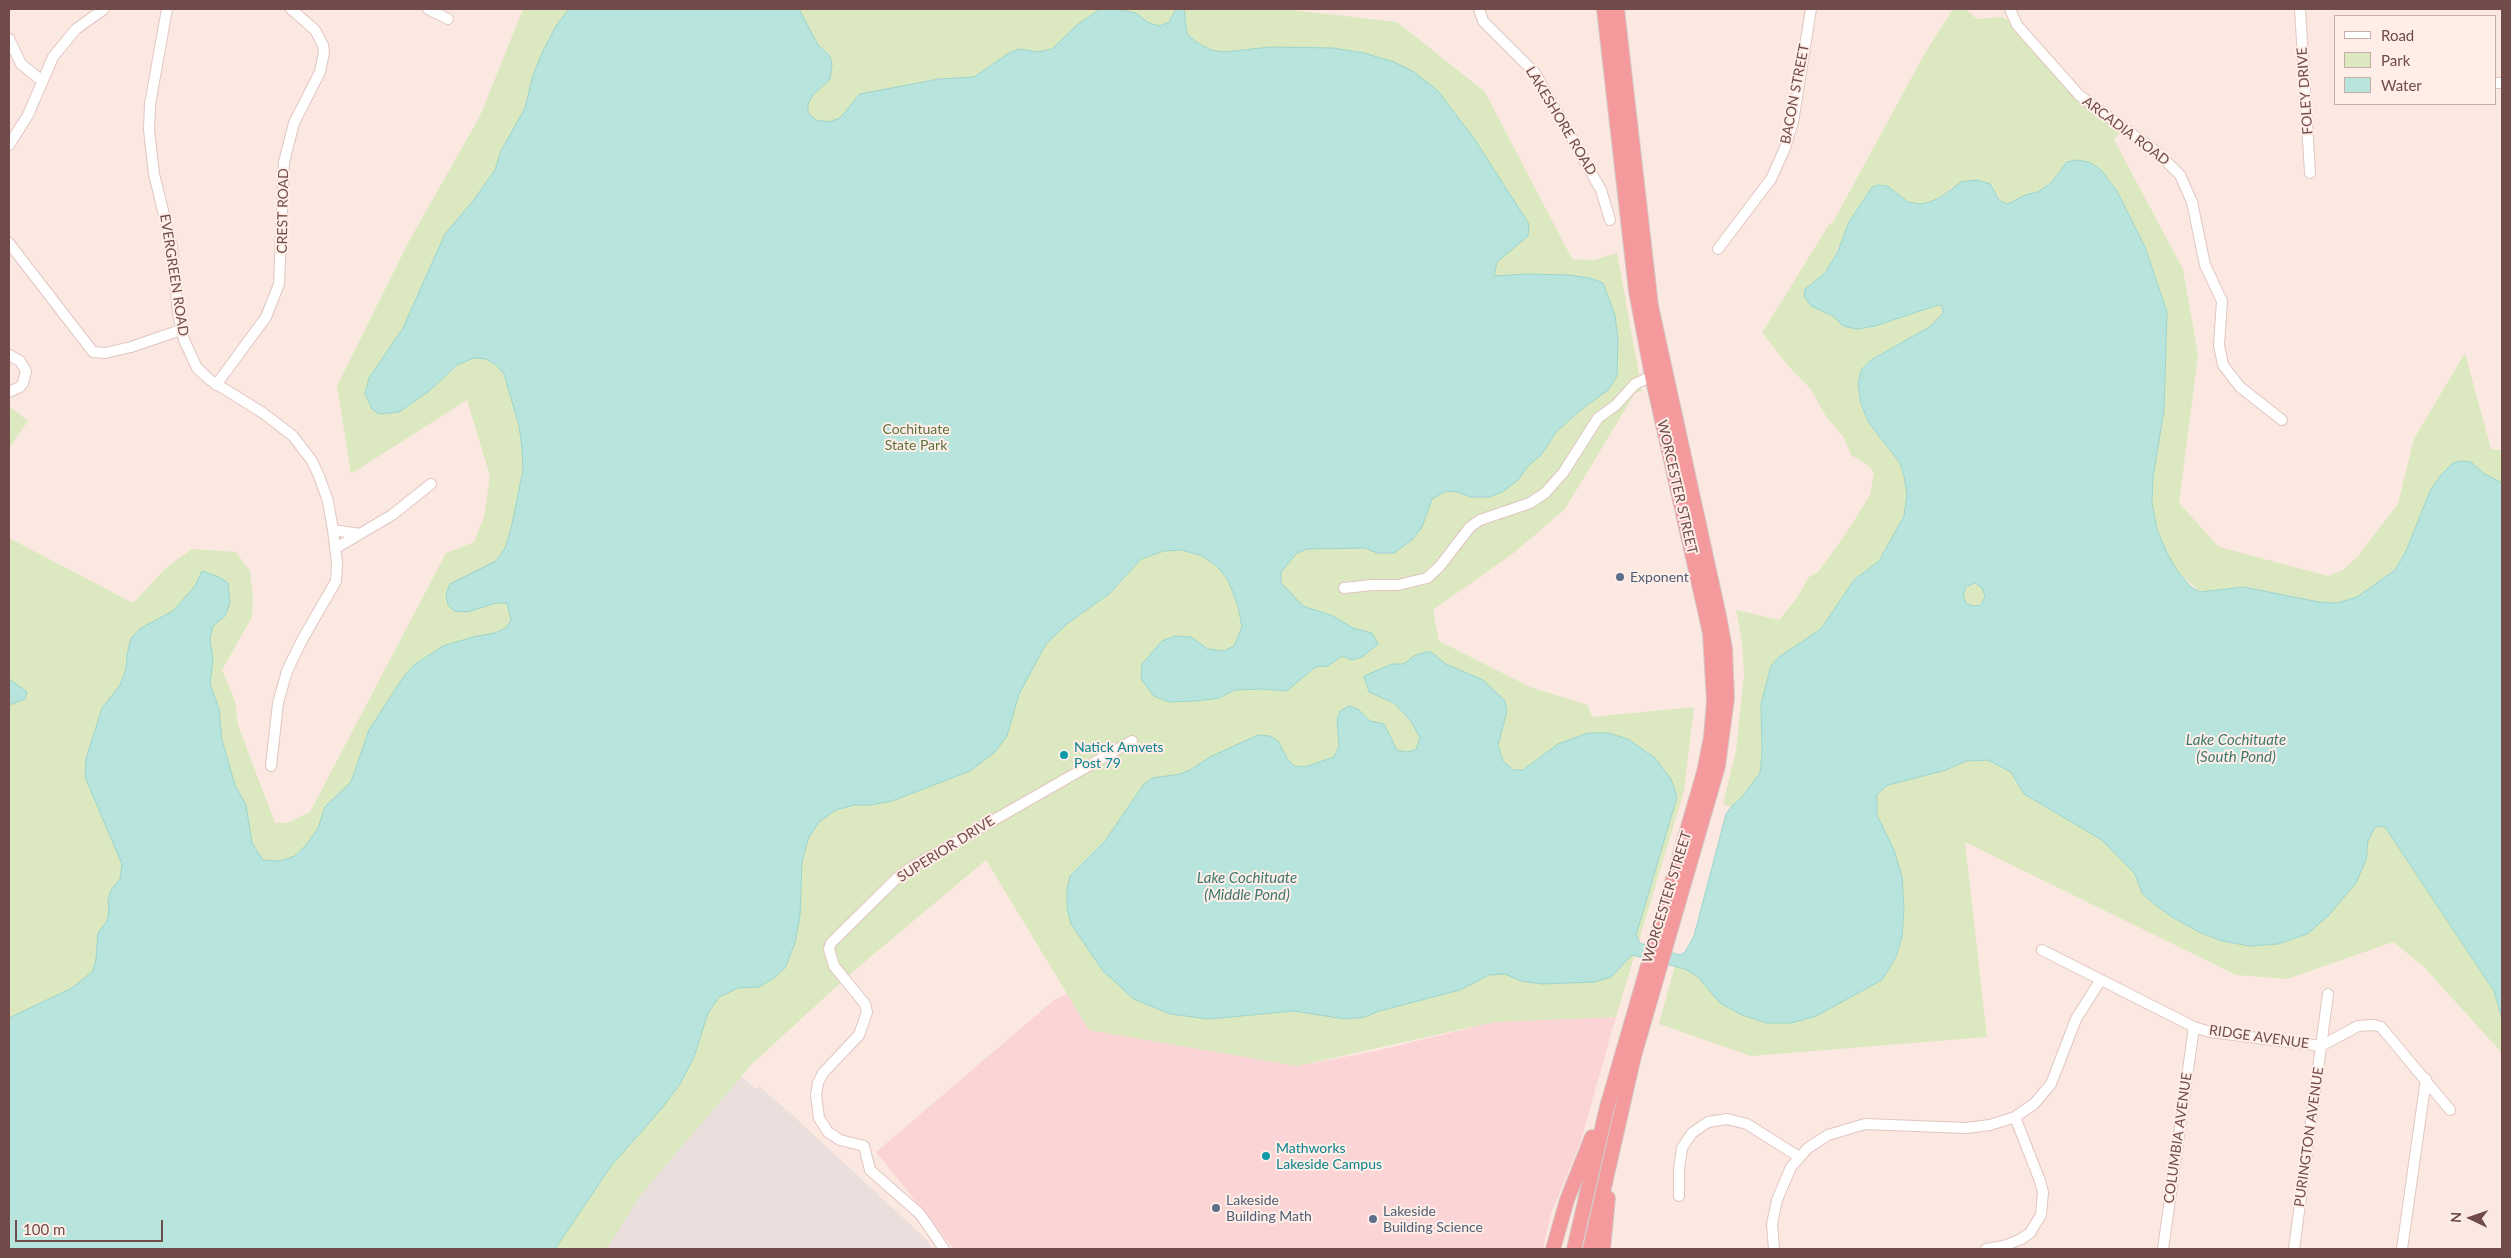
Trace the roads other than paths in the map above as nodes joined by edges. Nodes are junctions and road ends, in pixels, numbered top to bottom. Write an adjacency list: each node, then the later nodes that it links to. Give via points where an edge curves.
1 (104, 9): 13 (street, via 69,36)
2 (167, 9): 19 (street, EVERGREEN ROAD, via 150,104 149,130 154,174 172,247)
3 (291, 9): 22 (street, CREST ROAD, via 315,30 324,53 320,72 294,123 284,162 279,284 266,317)
4 (428, 9): 11 (street)
5 (1478, 9): 16 (street, LAKESHORE ROAD, via 1483,21 1535,74 1601,190)
6 (1604, 9): 21 (highway, WORCESTER STREET, via 1633,273)
7 (1617, 9): 32 (highway, WORCESTER STREET, via 1651,306 1719,616 1726,664 1726,716 1718,766)
8 (1812, 9): 18 (street, BACON STREET, via 1786,148 1767,185)
9 (2010, 9): 24 (street, ARCADIA ROAD, via 2017,25 2079,96 2158,152 2180,175 2192,202 2205,265 2222,301 2219,346 2223,365 2240,387)
10 (2300, 9): 15 (street, FOLEY DRIVE)
11 (448, 19)
12 (9, 39): 13 (street, via 21,64)
13 (41, 80): 14 (street, via 28,115)
14 (9, 145)
15 (2310, 173)
16 (1610, 220)
17 (9, 243): 19 (street, via 94,352 131,347)
18 (1718, 250)
19 (181, 330): 22 (street, EVERGREEN ROAD, via 197,368)
20 (9, 355): 23 (street, via 20,361 26,371 24,383)
21 (1652, 376): 29 (street, via 1635,384 1616,405 1598,418 1550,489 1530,503 1480,520 1470,527 1427,578 1398,585); 32 (highway, WORCESTER STREET, via 1708,624 1714,683 1711,736 1704,772)
22 (216, 385): 26 (street, EVERGREEN ROAD, via 264,413 293,436 312,460 319,476 328,500)
23 (9, 392)
24 (2282, 420)
25 (431, 484): 27 (street, via 400,510)
26 (333, 530): 27 (street); 28 (street, EVERGREEN ROAD)
27 (360, 534): 28 (street)
28 (336, 548): 31 (street, EVERGREEN ROAD, via 336,581 294,656 282,686)
29 (1344, 588)
30 (1132, 741): 46 (street, SUPERIOR DRIVE, via 910,868 831,943 834,966 865,1004 867,1012 859,1034 823,1073 818,1083 819,1118 828,1132 840,1140 864,1146 870,1170 920,1214)
31 (271, 766)
32 (1661, 941): 34 (highway, WORCESTER STREET)
33 (2042, 950): 35 (street, RIDGE AVENUE)
34 (1654, 964): 39 (highway, WORCESTER STREET); 43 (highway, WORCESTER STREET)
35 (2100, 981): 37 (street, RIDGE AVENUE); 42 (street, via 2076,1020 2051,1084 2034,1104)
36 (2328, 994): 38 (street, PURINGTON AVENUE)
37 (2194, 1027): 38 (street, RIDGE AVENUE, via 2210,1032); 53 (street, COLUMBIA AVENUE)
38 (2321, 1046): 40 (street, RIDGE AVENUE, via 2350,1030 2374,1025 2387,1032); 54 (street, PURINGTON AVENUE)
39 (1618, 1069): 47 (highway, via 1571,1187); 48 (highway, WORCESTER STREET, via 1596,1146)
40 (2426, 1079): 41 (street, RIDGE AVENUE); 55 (street)
41 (2450, 1110)
42 (2015, 1117): 44 (street, via 1978,1127 1877,1123 1853,1126 1828,1135); 52 (street, via 2043,1192 2041,1215 2030,1233 2021,1239)
43 (1615, 1132): 49 (highway, WORCESTER STREET); 50 (highway)
44 (1799, 1157): 45 (street, via 1747,1124 1727,1119 1708,1122 1692,1133 1682,1148); 51 (street, via 1788,1172 1776,1200 1772,1224)
45 (1679, 1196)
46 (944, 1249)
47 (1553, 1249)
48 (1574, 1249)
49 (1590, 1249)
50 (1603, 1249)
51 (1774, 1249)
52 (1986, 1249)
53 (2163, 1249)
54 (2294, 1249)
55 (2402, 1249)

